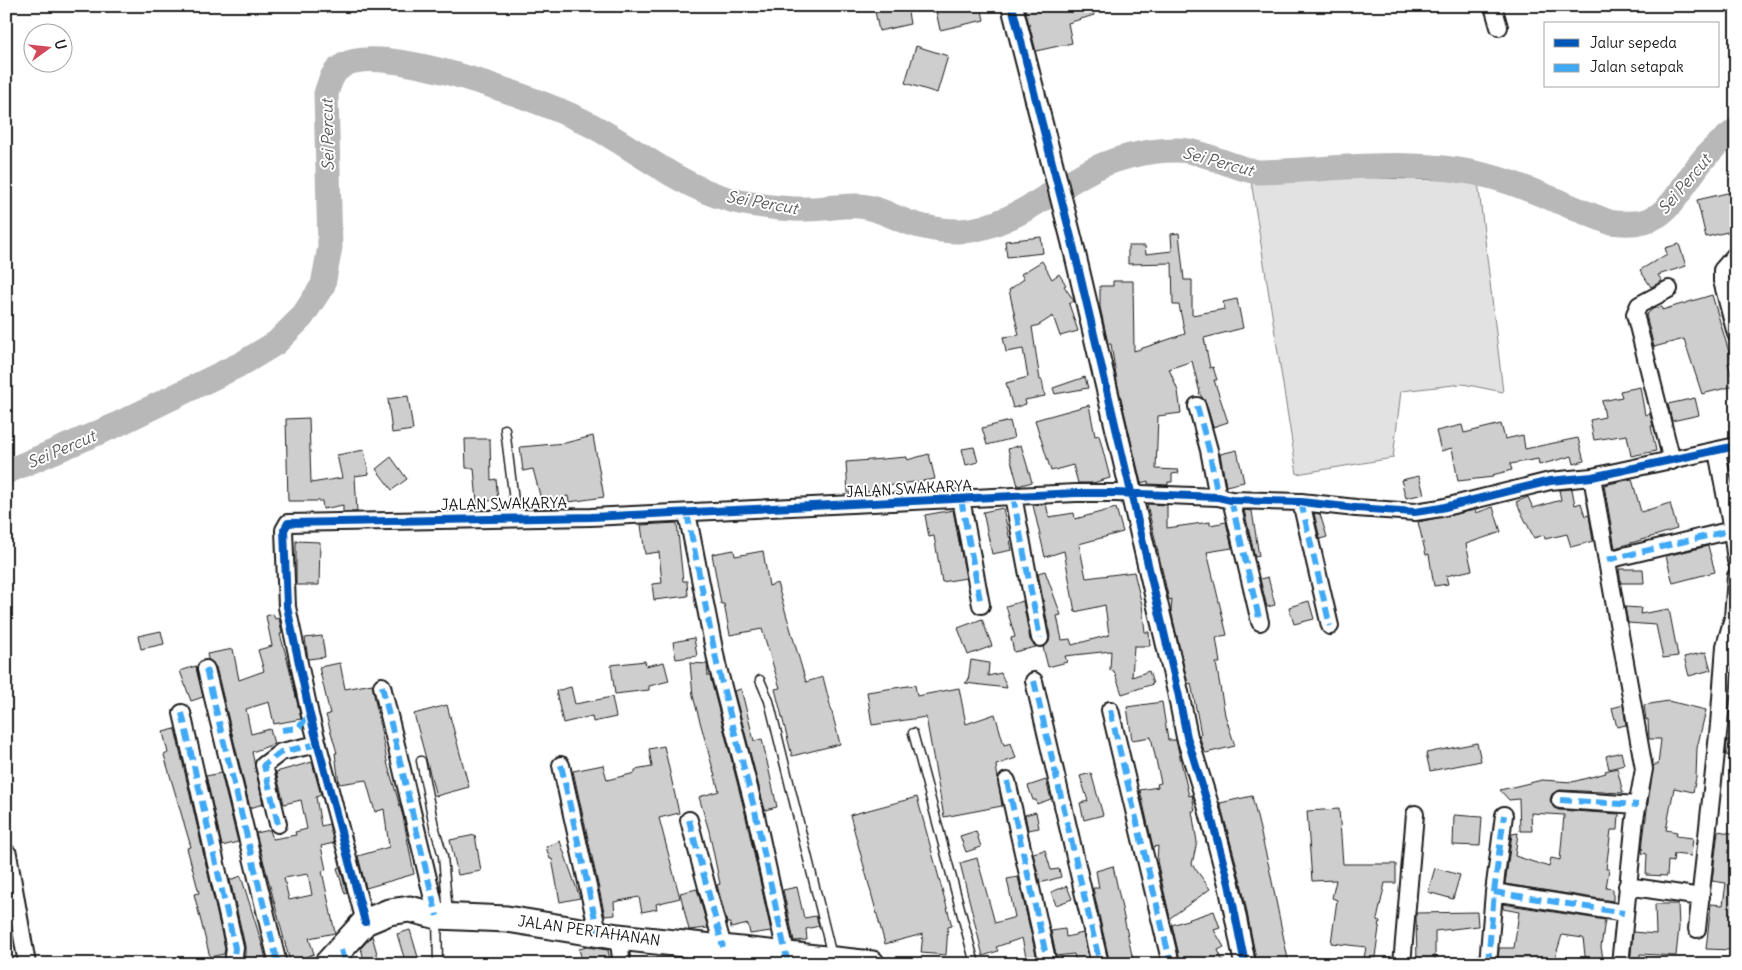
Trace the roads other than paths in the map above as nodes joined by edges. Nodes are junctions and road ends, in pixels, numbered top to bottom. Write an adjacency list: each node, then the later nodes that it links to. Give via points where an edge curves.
1 (1012, 6): 13 (street, via 1072,241)
2 (1493, 6): 3 (street)
3 (1498, 27)
4 (1736, 254): 6 (street, via 1722,270 1722,281)
5 (1668, 289): 11 (street, via 1639,305 1635,314)
6 (1736, 334)
7 (1197, 406): 16 (street)
8 (506, 429): 19 (lane)
9 (1736, 446): 10 (street, JALAN SWAKARYA)
10 (1717, 451): 11 (street, JALAN SWAKARYA); 20 (street)
11 (1672, 461): 12 (street, JALAN SWAKARYA)
12 (1592, 477): 17 (street, JALAN SWAKARYA, via 1550,481 1415,512); 21 (street)
13 (1130, 493): 14 (street, JALAN SWAKARYA); 16 (street, JALAN SWAKARYA); 68 (street, via 1187,737 1229,884)
14 (1013, 496): 15 (street, JALAN SWAKARYA); 27 (street)
15 (961, 499): 18 (street, JALAN SWAKARYA); 24 (street)
16 (1224, 499): 17 (street, JALAN SWAKARYA); 25 (street)
17 (1301, 502): 26 (street)
18 (687, 513): 19 (street, JALAN SWAKARYA); 57 (street, via 717,664)
19 (516, 517): 35 (street, JALAN SWAKARYA, via 288,523 284,530 287,608)
20 (1732, 530): 21 (street); 22 (street)
21 (1608, 560): 40 (street, via 1644,769)
22 (1736, 561)
23 (1736, 576): 48 (street, via 1733,618 1725,646)
24 (981, 606)
25 (1260, 622)
26 (1330, 626)
27 (1040, 638)
28 (206, 669): 60 (street)
29 (760, 680): 55 (lane, via 771,711)
30 (1034, 681): 66 (street)
31 (382, 686): 50 (street)
32 (1110, 710): 67 (street)
33 (182, 713): 59 (street, via 235,948)
34 (914, 733): 64 (lane)
35 (318, 744): 44 (street, via 281,752 264,765); 51 (street, JALAN SWAKARYA)
36 (421, 761): 50 (lane, via 434,826 444,856)
37 (560, 765): 53 (street)
38 (1007, 781): 65 (street)
39 (1560, 800): 40 (street)
40 (1638, 805): 46 (street)
41 (1415, 814): 69 (street)
42 (1504, 815): 47 (street)
43 (689, 820): 54 (street)
44 (278, 824)
45 (8, 854): 58 (street)
46 (1627, 886): 48 (street); 49 (street)
47 (1494, 892): 49 (street); 70 (street)
48 (1701, 897): 52 (street)
49 (1624, 912): 71 (street)
50 (443, 916): 51 (main road, JALAN PERTAHANAN, via 410,909 389,912); 53 (main road, JALAN PERTAHANAN, via 506,919); 61 (lane)
51 (364, 922): 56 (main road, JALAN PERTAHANAN)
52 (1697, 929)
53 (608, 934): 54 (main road, JALAN PERTAHANAN); 62 (street)
54 (712, 952): 57 (main road, JALAN PERTAHANAN)
55 (832, 958): 57 (main road, JALAN PERTAHANAN); 63 (main road, JALAN PERTAHANAN)
56 (337, 959)
57 (787, 959)
58 (27, 964)
59 (233, 964)
60 (278, 964)
61 (438, 964)
62 (622, 964)
63 (872, 964)
64 (975, 964)
65 (1048, 964)
66 (1100, 964)
67 (1171, 964)
68 (1245, 964)
69 (1402, 964)
70 (1488, 964)
71 (1620, 964)

